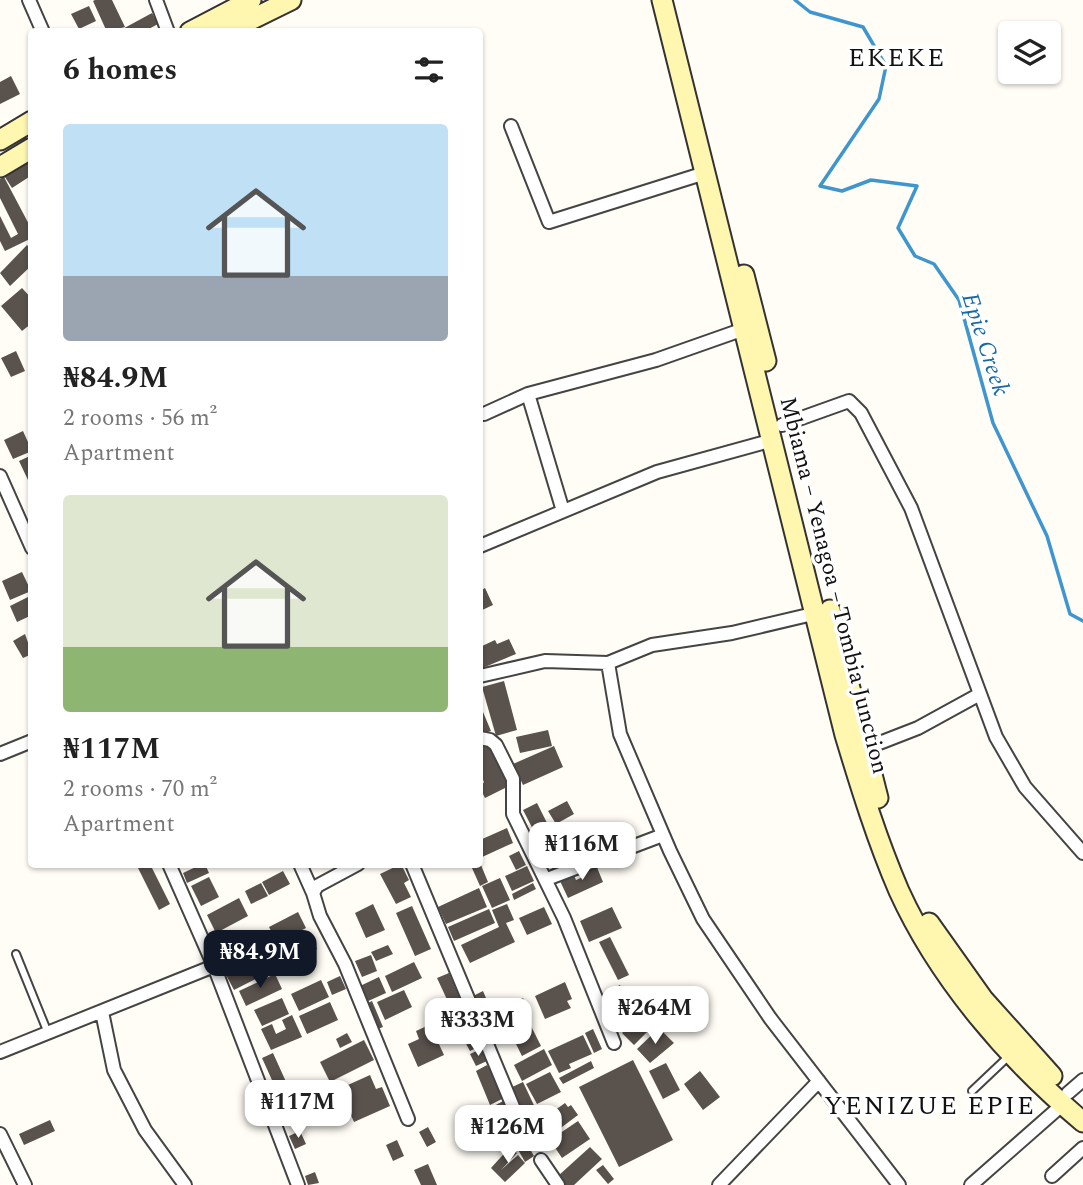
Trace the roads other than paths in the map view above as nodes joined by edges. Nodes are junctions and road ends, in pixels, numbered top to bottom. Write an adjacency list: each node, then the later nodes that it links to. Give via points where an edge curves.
1 (29, 0): 7 (street)
2 (156, 0): 8 (street)
3 (251, 0): 9 (main road)
4 (291, 0): 10 (main road)
5 (662, 0): 16 (main road, Mbiama – Yenagoa – Tombia Junction)
6 (675, 0): 20 (main road, Mbiama – Yenagoa – Tombia Junction)
7 (41, 28)
8 (166, 28)
9 (198, 28)
10 (234, 28)
11 (28, 123): 13 (main road)
12 (511, 126): 16 (street, via 549,222)
13 (0, 140)
14 (28, 150): 15 (main road)
15 (0, 167)
16 (705, 173): 17 (main road, Mbiama – Yenagoa – Tombia Junction)
17 (744, 329): 18 (street, via 656,360); 20 (main road, Mbiama – Yenagoa – Tombia Junction)
18 (528, 394): 19 (street); 22 (street)
19 (483, 409)
20 (778, 433): 22 (street, via 657,472); 25 (main road, Mbiama – Yenagoa – Tombia Junction); 28 (street, via 849,401 861,413 911,508); 31 (main road, Mbiama – Yenagoa – Tombia Junction)
21 (0, 476): 23 (street)
22 (564, 511): 24 (street)
23 (28, 537)
24 (483, 545)
25 (817, 613): 26 (street, via 732,634 652,645); 47 (main road, Mbiama – Yenagoa – Tombia Junction, via 862,793 900,891 934,955)
26 (608, 663): 27 (street, via 545,661); 33 (street, via 621,734)
27 (483, 675)
28 (981, 694): 31 (street, via 918,728); 34 (street, via 996,737 1025,787)
29 (483, 739): 39 (street, via 496,745 513,779 513,814)
30 (28, 743): 32 (street)
31 (864, 749): 50 (main road, Mbiama – Yenagoa – Tombia Junction, via 890,838 928,920 983,999)
32 (0, 754)
33 (663, 835): 39 (street); 48 (street, via 710,930)
34 (1083, 853)
35 (171, 868): 42 (street)
36 (302, 868): 40 (street)
37 (351, 868): 40 (street, via 317,886)
38 (414, 868): 51 (street)
39 (547, 879): 45 (street)
40 (313, 893): 52 (street)
41 (16, 954): 44 (lane)
42 (214, 965): 43 (street); 60 (street)
43 (102, 1012): 44 (street); 59 (street, via 114,1070 145,1130)
44 (48, 1033): 46 (street)
45 (614, 1043)
46 (0, 1052)
47 (1012, 1054): 49 (lane); 50 (main road, Mbiama – Yenagoa – Tombia Junction)
48 (819, 1081): 62 (street); 63 (street)
49 (972, 1091)
50 (1074, 1096): 53 (main road, Mbiama – Yenagoa – Tombia Junction); 64 (street)
51 (514, 1109)
52 (408, 1119)
53 (1083, 1122)
54 (0, 1134): 58 (street)
55 (1083, 1148): 57 (street)
56 (541, 1160): 61 (street)
57 (1052, 1176)
58 (25, 1185)
59 (185, 1185)
60 (298, 1185)
61 (558, 1185)
62 (719, 1185)
63 (899, 1185)
64 (971, 1185)

